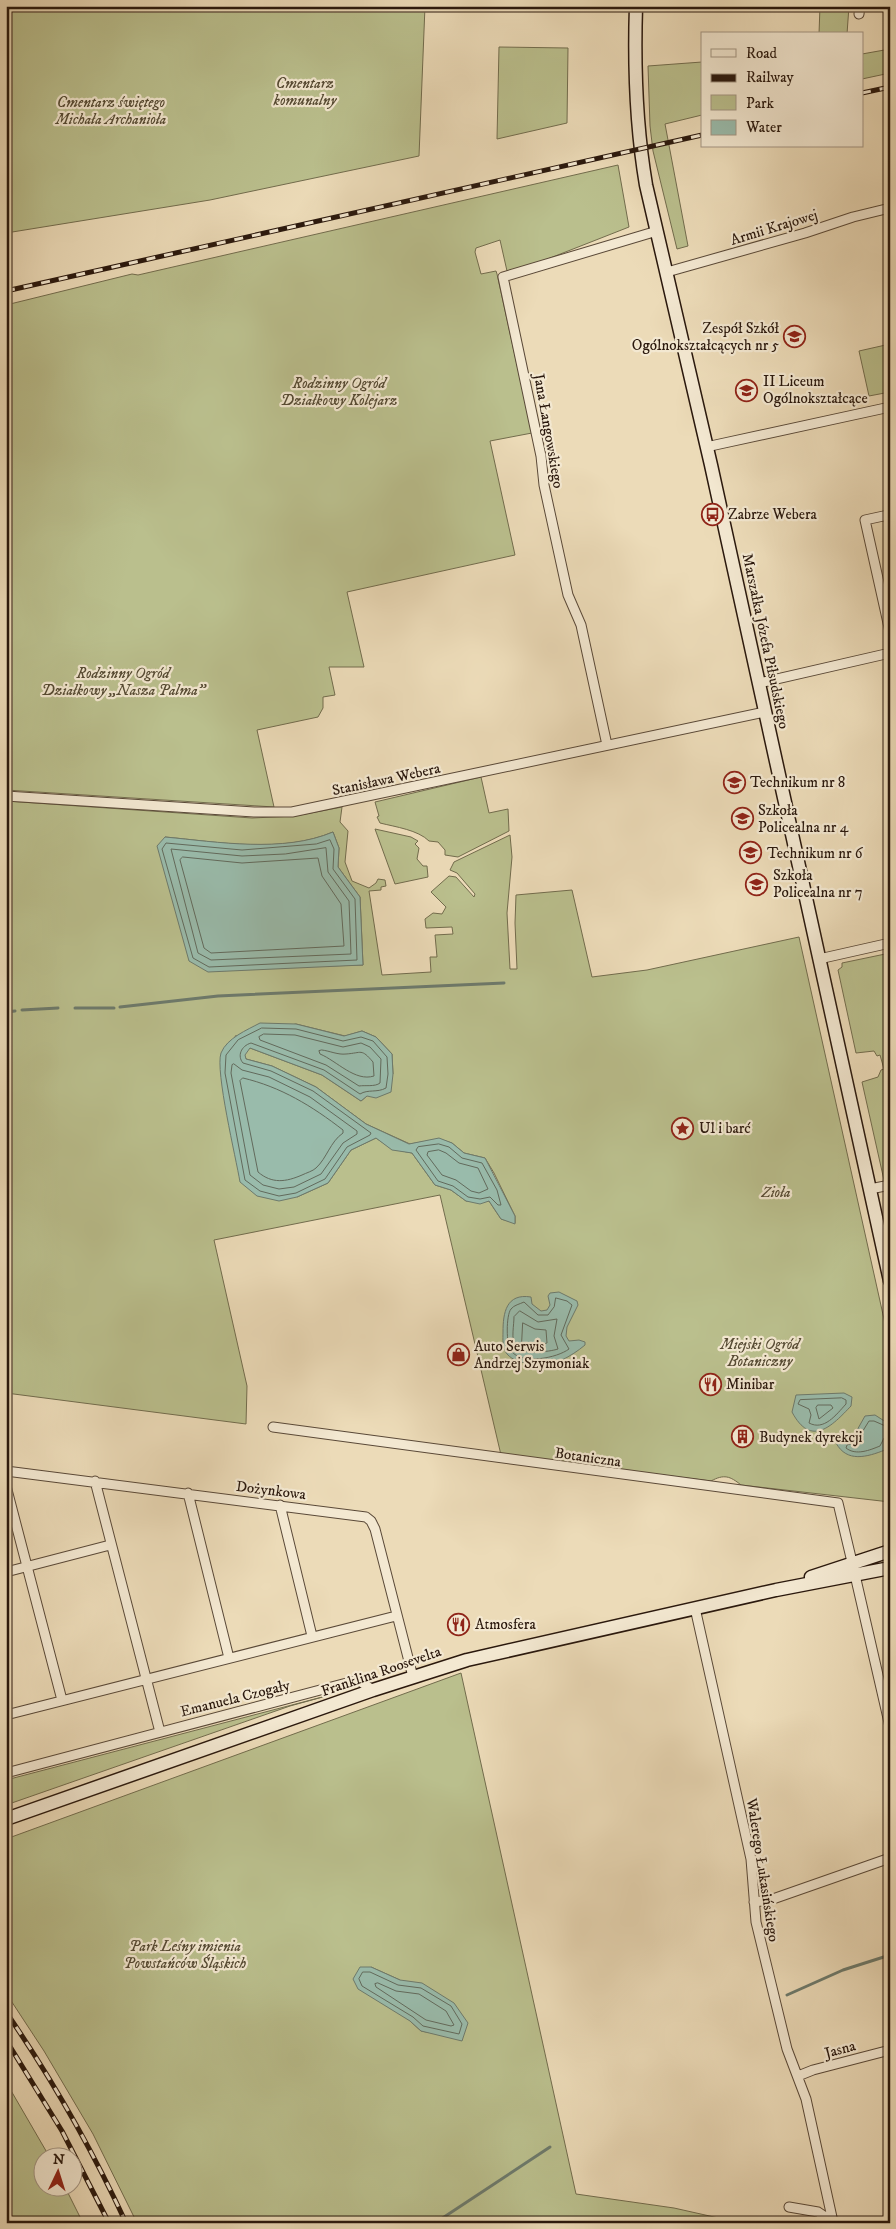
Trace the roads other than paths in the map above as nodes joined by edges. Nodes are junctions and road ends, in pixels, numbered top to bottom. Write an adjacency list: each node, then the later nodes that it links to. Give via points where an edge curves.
1 (636, 6): 3 (street, Marszałka Józefa Piłsudskiego, via 639,141)
2 (890, 208): 4 (street, Armii Krajowej)
3 (657, 231): 4 (street, Marszałka Józefa Piłsudskiego); 12 (street, Jana Łangowskiego, via 503,277 568,595 581,625)
4 (667, 272): 6 (street, Marszałka Józefa Piłsudskiego)
5 (890, 407): 6 (street)
6 (706, 448): 10 (street, Marszałka Józefa Piłsudskiego)
7 (890, 525): 8 (street, via 888,516 865,520)
8 (890, 632)
9 (890, 653): 10 (street)
10 (759, 683): 11 (street, Marszałka Józefa Piłsudskiego)
11 (765, 712): 12 (street, Stanisława Webera); 15 (street, Marszałka Józefa Piłsudskiego)
12 (607, 745): 13 (street, Stanisława Webera, via 292,812)
13 (6, 796)
14 (890, 943): 15 (street)
15 (819, 959): 17 (street, Marszałka Józefa Piłsudskiego)
16 (890, 1184): 17 (street)
17 (870, 1189): 18 (street, Marszałka Józefa Piłsudskiego)
18 (890, 1281)
19 (273, 1427): 29 (street, Botaniczna, via 838,1503)
20 (6, 1471): 21 (street, Dożynkowa)
21 (95, 1481): 23 (street, Dożynkowa); 25 (street)
22 (6, 1486): 27 (street)
23 (188, 1494): 24 (street, Dożynkowa); 34 (street)
24 (280, 1505): 32 (street, Dożynkowa, via 359,1514 371,1521); 33 (street)
25 (110, 1545): 27 (street); 36 (street)
26 (890, 1551): 29 (street, Franklina Roosevelta)
27 (28, 1567): 30 (street); 38 (street)
28 (890, 1568): 29 (street, Franklina Roosevelta)
29 (854, 1569): 31 (street, Franklina Roosevelta); 40 (street)
30 (6, 1572)
31 (694, 1608): 35 (street, Franklina Roosevelta, via 476,1658); 45 (street, Walerego Łukasińskiego, via 745,1828)
32 (396, 1616): 33 (street); 35 (street, Dożynkowa)
33 (312, 1636): 34 (street)
34 (229, 1658): 36 (street)
35 (413, 1677): 37 (street, Franklina Roosevelta)
36 (146, 1679): 38 (street); 41 (street)
37 (373, 1690): 41 (street, Emanuela Czogały, via 358,1680); 43 (street, Franklina Roosevelta)
38 (62, 1700): 39 (street)
39 (6, 1714)
40 (890, 1727)
41 (160, 1732): 42 (street, Emanuela Czogały)
42 (6, 1773)
43 (6, 1819)
44 (890, 1858): 45 (street, via 770,1900)
45 (754, 1902): 47 (street, Walerego Łukasińskiego, via 787,2049)
46 (890, 2050): 47 (street, Jasna)
47 (798, 2076): 49 (street, Walerego Łukasińskiego)
48 (789, 2207): 49 (street, via 818,2212)
49 (836, 2222)

